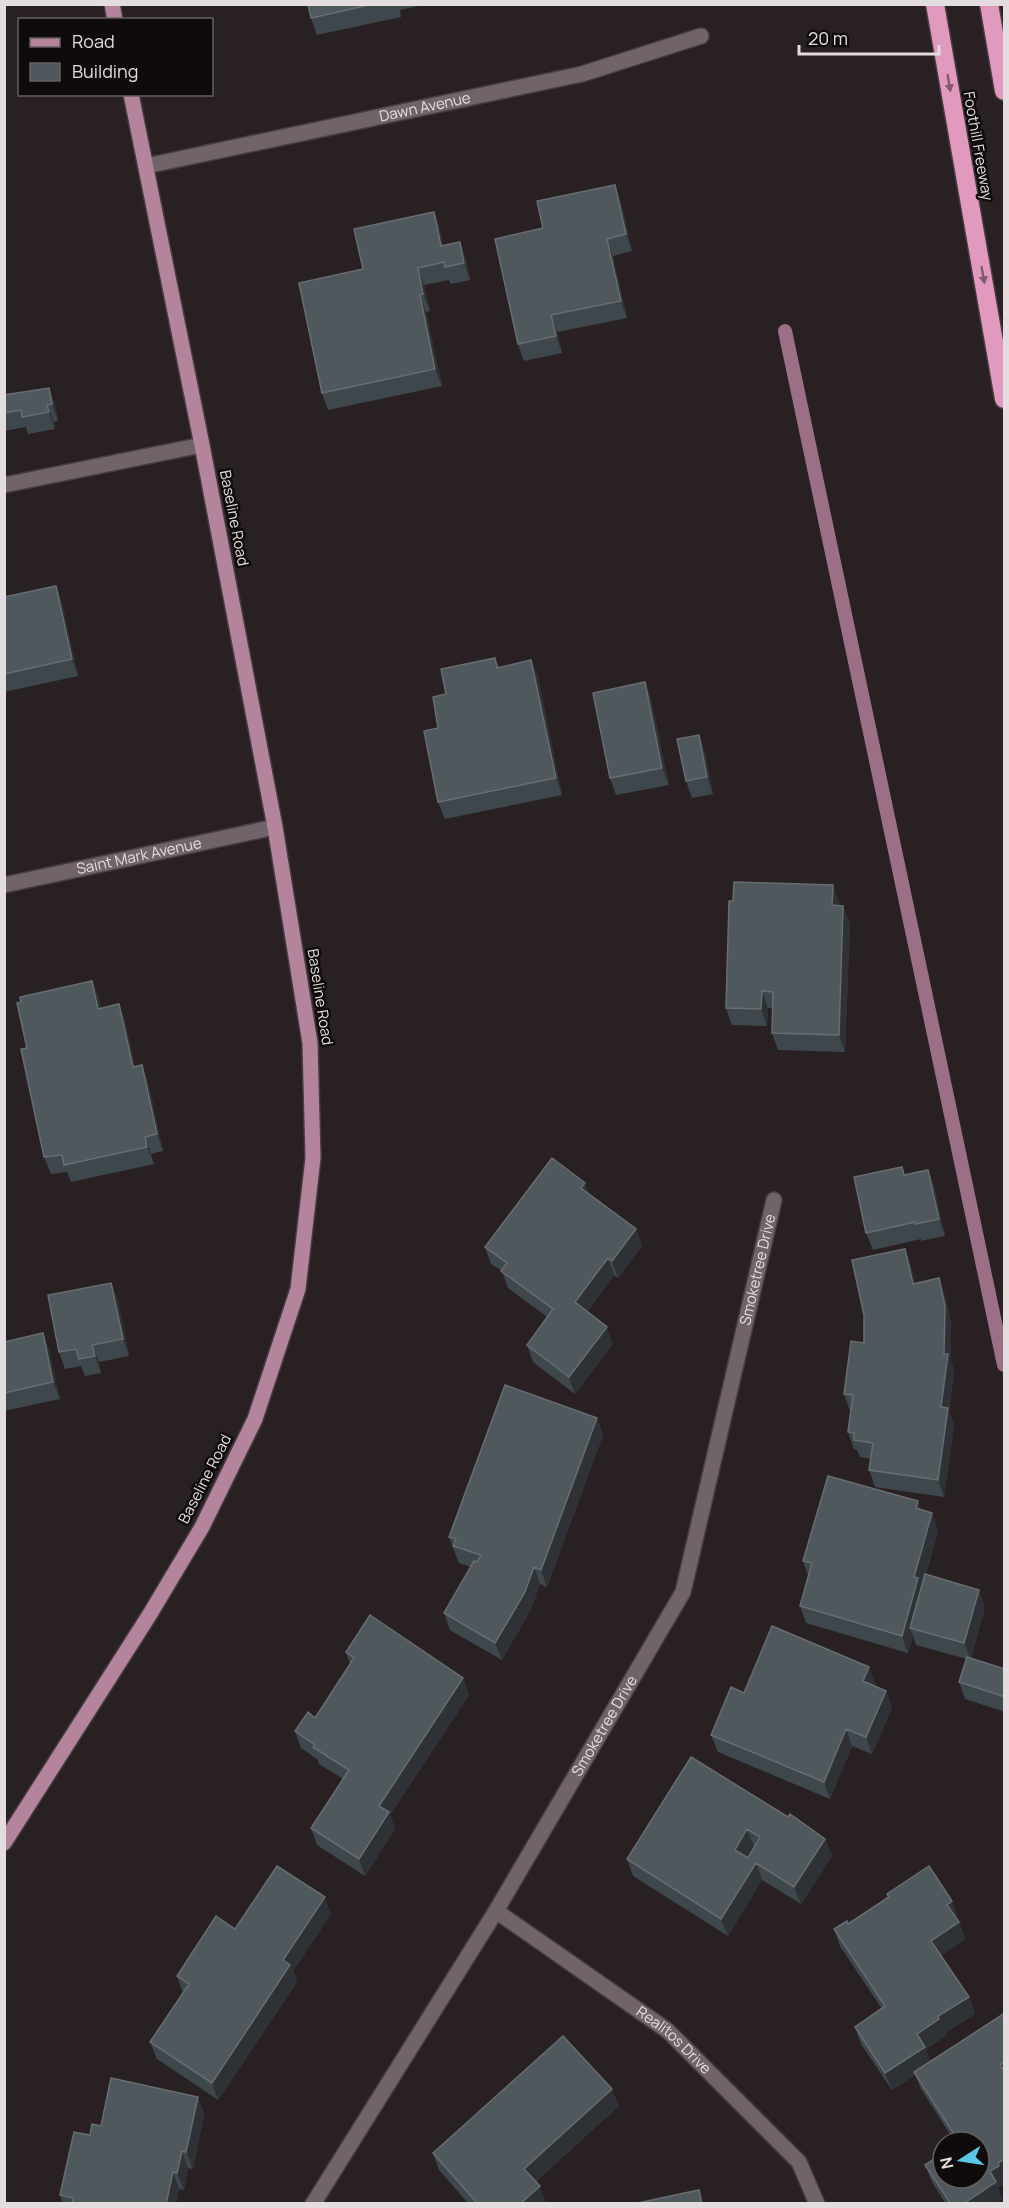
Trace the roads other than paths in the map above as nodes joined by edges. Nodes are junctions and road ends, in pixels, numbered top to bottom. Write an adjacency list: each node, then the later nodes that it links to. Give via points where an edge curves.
1 (935, 4): 7 (highway, Foothill Freeway, one-way to 7)
2 (989, 4): 4 (highway)
3 (701, 36): 6 (street, Dawn Avenue, via 582,74)
4 (1005, 91)
5 (131, 96): 6 (main road, Baseline Road)
6 (146, 166): 8 (main road, Baseline Road)
7 (1005, 399)
8 (202, 445): 9 (street); 10 (main road, Baseline Road)
9 (4, 485)
10 (275, 827): 11 (street, Saint Mark Avenue); 13 (main road, Baseline Road, via 310,1043 313,1158 298,1289 255,1419 202,1527)
11 (4, 885)
12 (774, 1200): 14 (street, Smoketree Drive, via 683,1592)
13 (4, 1843)
14 (496, 1911): 15 (street, Smoketree Drive); 16 (street, Realitos Drive, via 668,2031 799,2162)
15 (314, 2204)
16 (817, 2204)

